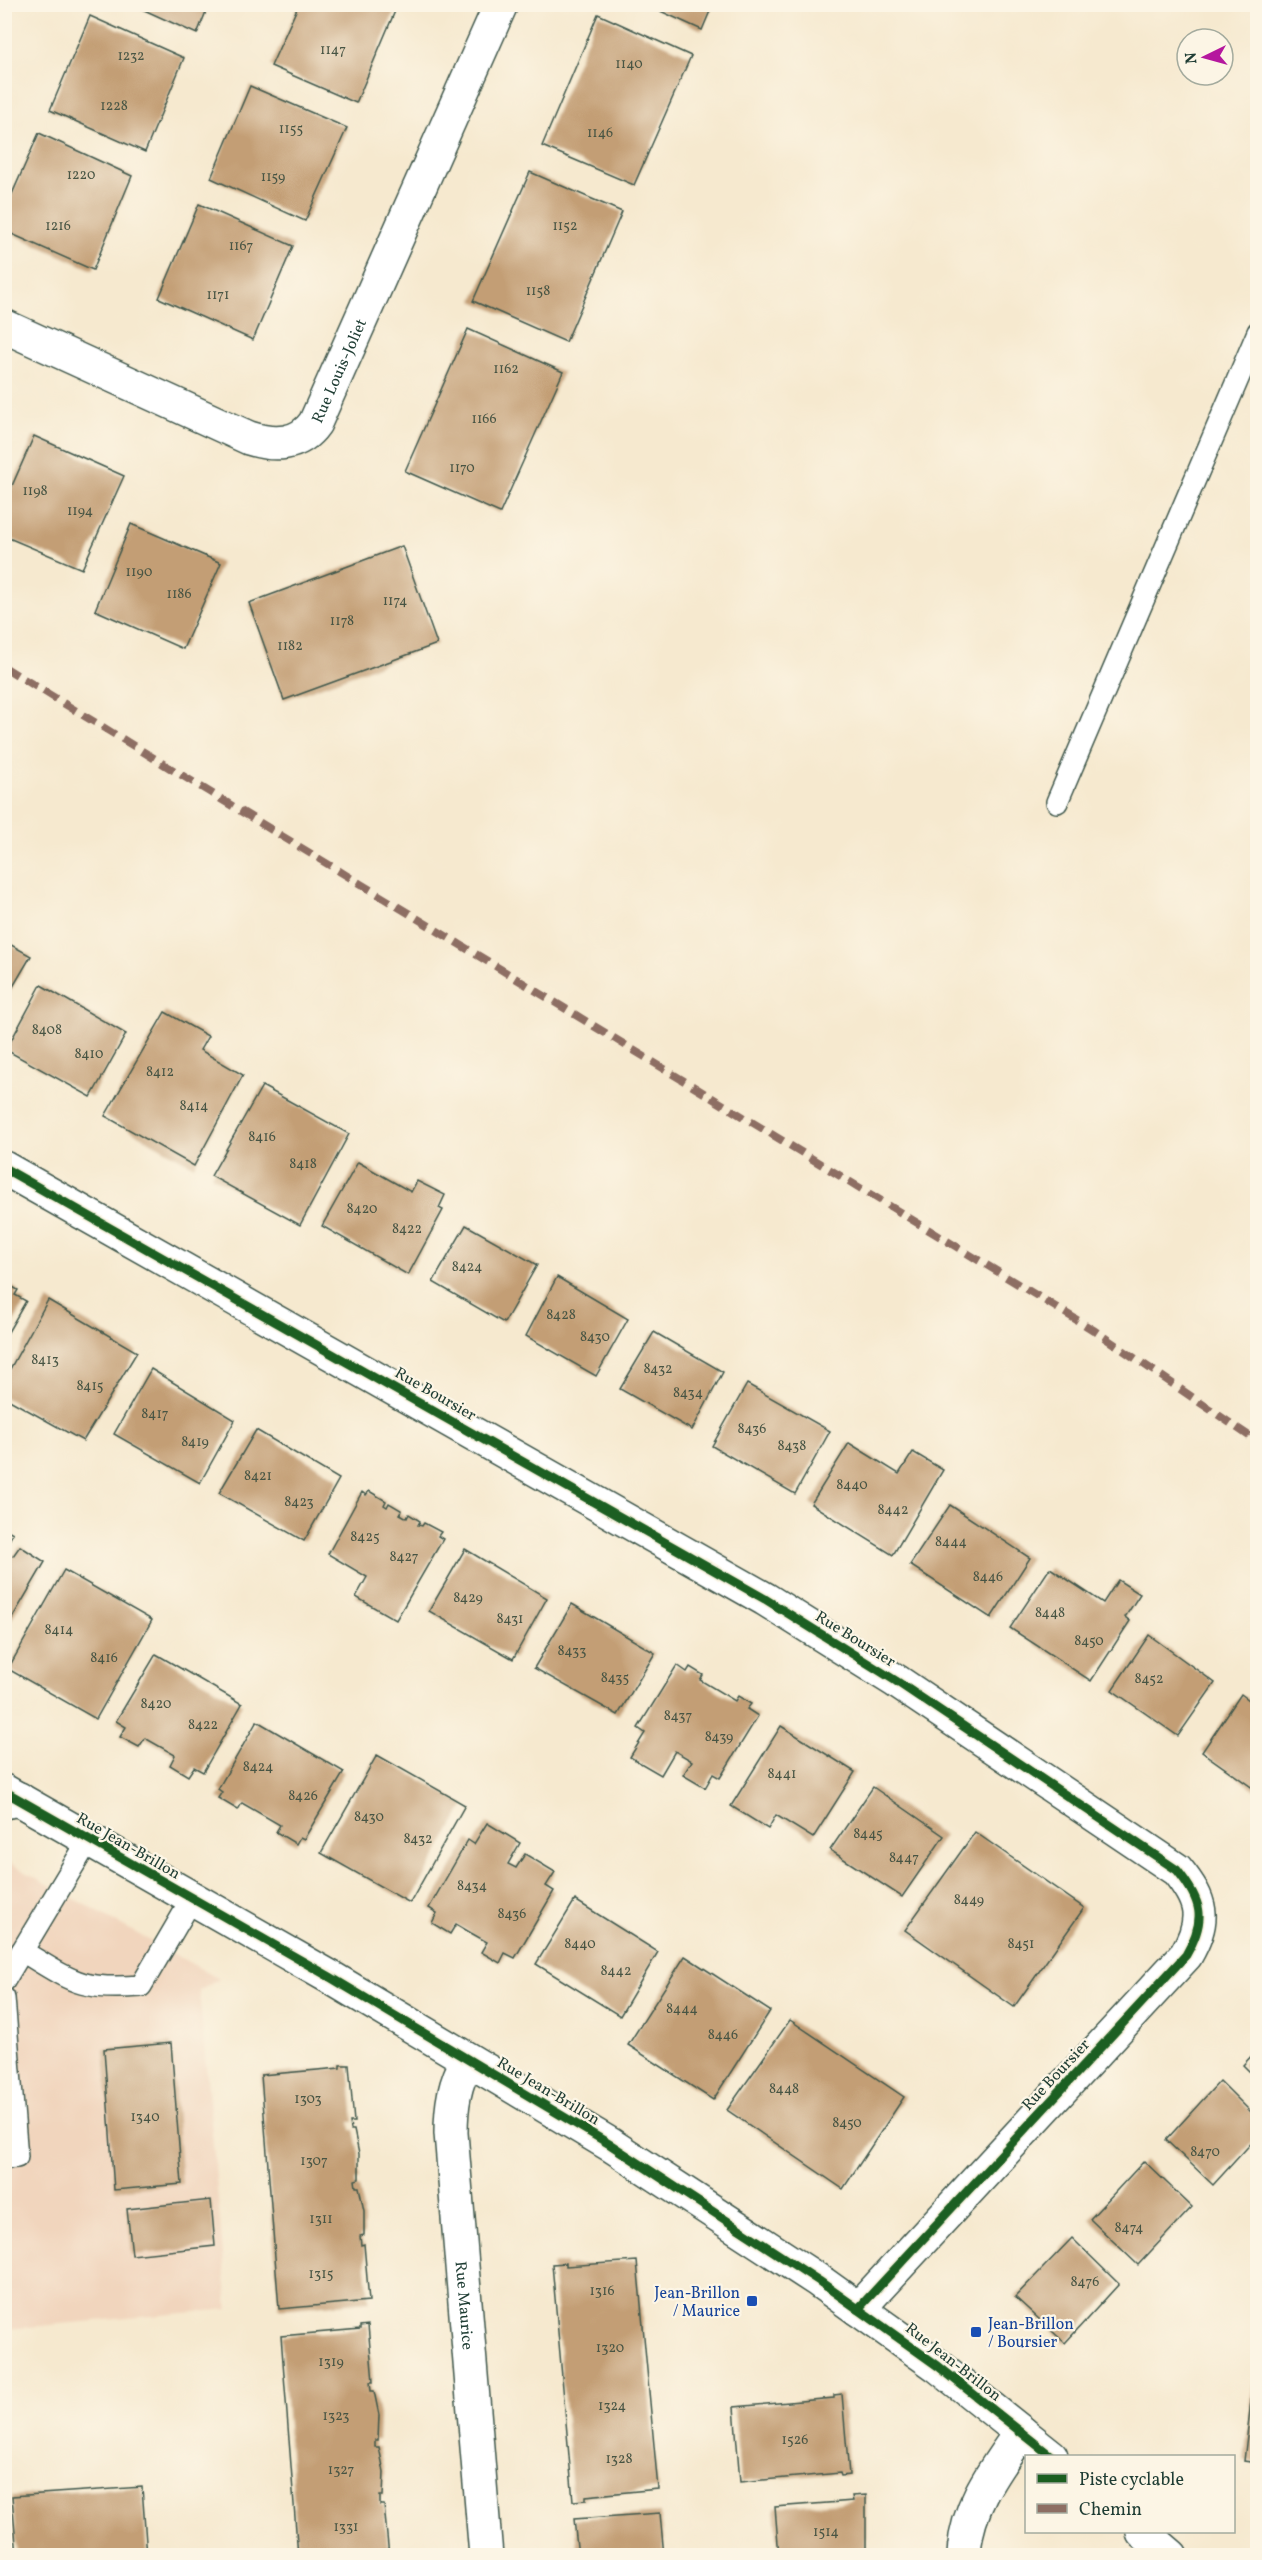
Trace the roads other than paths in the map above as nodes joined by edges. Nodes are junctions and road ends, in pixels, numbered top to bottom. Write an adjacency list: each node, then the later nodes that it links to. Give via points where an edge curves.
1 (501, 4): 2 (street, Rue Louis-Joliet, via 315,423 305,435 271,444 249,438)
2 (4, 326)
3 (1257, 332): 4 (lane)
4 (1057, 802)
5 (4, 1168): 14 (street, Rue Boursier, via 765,1599 896,1681 1177,1870 1193,1890 1200,1913 1198,1935 1186,1955)
6 (9, 1797): 7 (street, Rue Jean-Brillon)
7 (90, 1838): 8 (street, Rue Jean-Brillon); 9 (lane)
8 (192, 1899): 9 (lane, via 141,1986 104,1988 75,1982); 12 (street, Rue Jean-Brillon)
9 (22, 1951): 10 (lane)
10 (4, 1981)
11 (4, 1998): 13 (lane, via 17,2157)
12 (468, 2060): 14 (street, Rue Jean-Brillon, via 611,2145); 18 (street, Rue Maurice, via 460,2073 451,2108 451,2133)
13 (4, 2158)
14 (858, 2309): 15 (street, Rue Jean-Brillon, via 938,2366)
15 (1021, 2433): 16 (street, Rue Jean-Brillon); 19 (street, via 988,2479 973,2510)
16 (1048, 2455)
17 (1144, 2533): 20 (street)
18 (486, 2556)
19 (964, 2556)
20 (1172, 2556)

